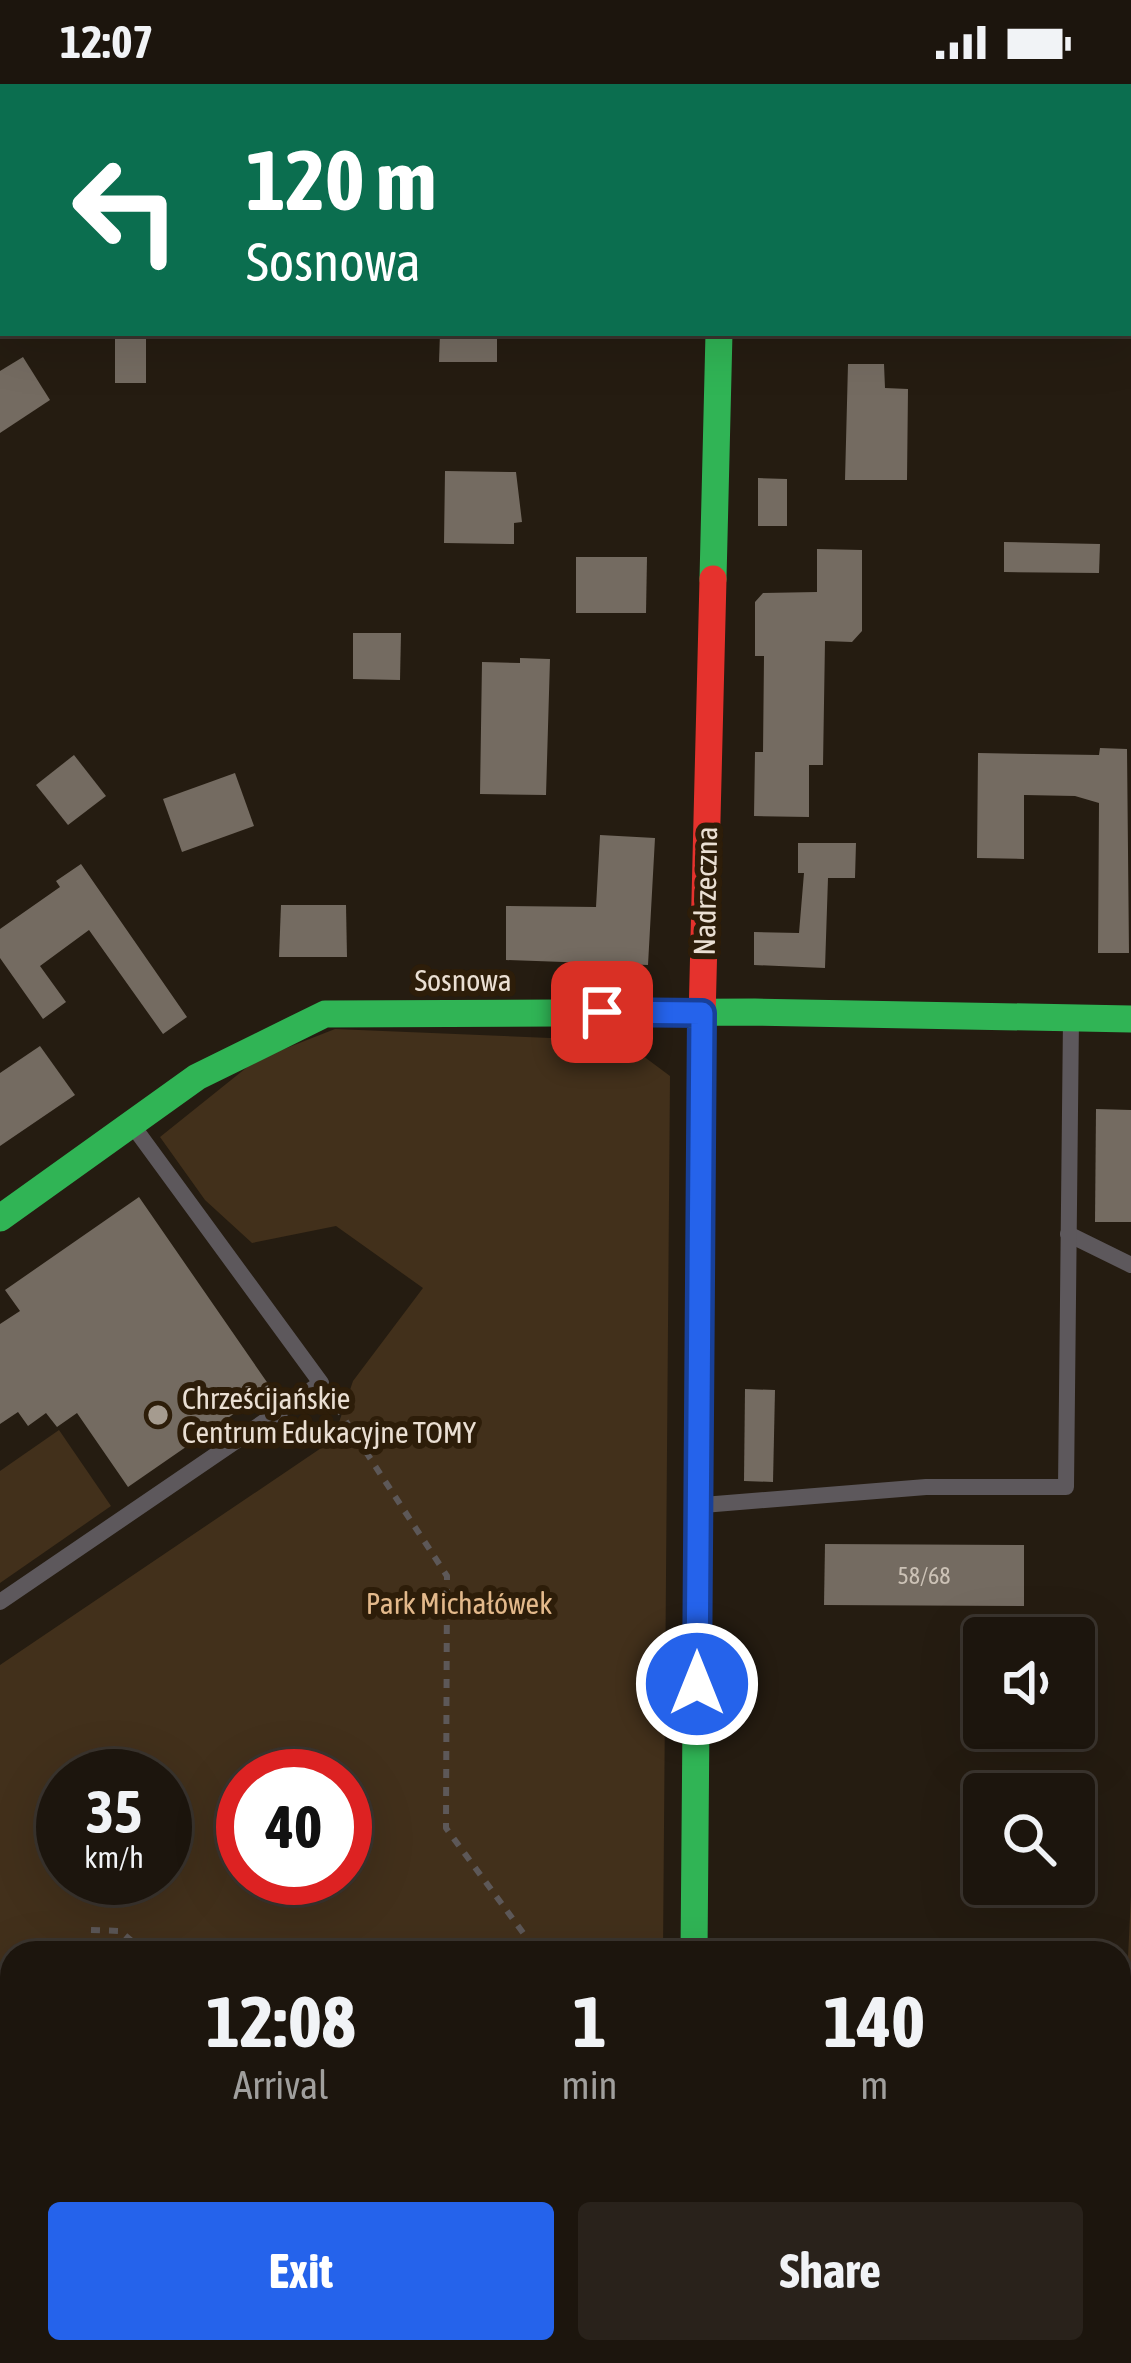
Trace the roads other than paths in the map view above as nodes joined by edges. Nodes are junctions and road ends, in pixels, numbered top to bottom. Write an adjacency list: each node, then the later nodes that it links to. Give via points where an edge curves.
1 (719, 336): 2 (street, Nadrzeczna)
2 (702, 1013): 3 (street, Sosnowa); 5 (street, Sosnowa, via 326,1014 278,1030); 9 (street, Nadrzeczna)
3 (1070, 1017): 4 (street, Sosnowa); 7 (lane)
4 (1131, 1018)
5 (133, 1126): 6 (street, Sosnowa); 10 (lane, via 321,1383)
6 (0, 1217)
7 (1068, 1234): 8 (lane); 9 (lane, via 1066,1487 926,1487)
8 (1131, 1265)
9 (698, 1505): 11 (street, Nadrzeczna)
10 (0, 1601)
11 (694, 1941)

